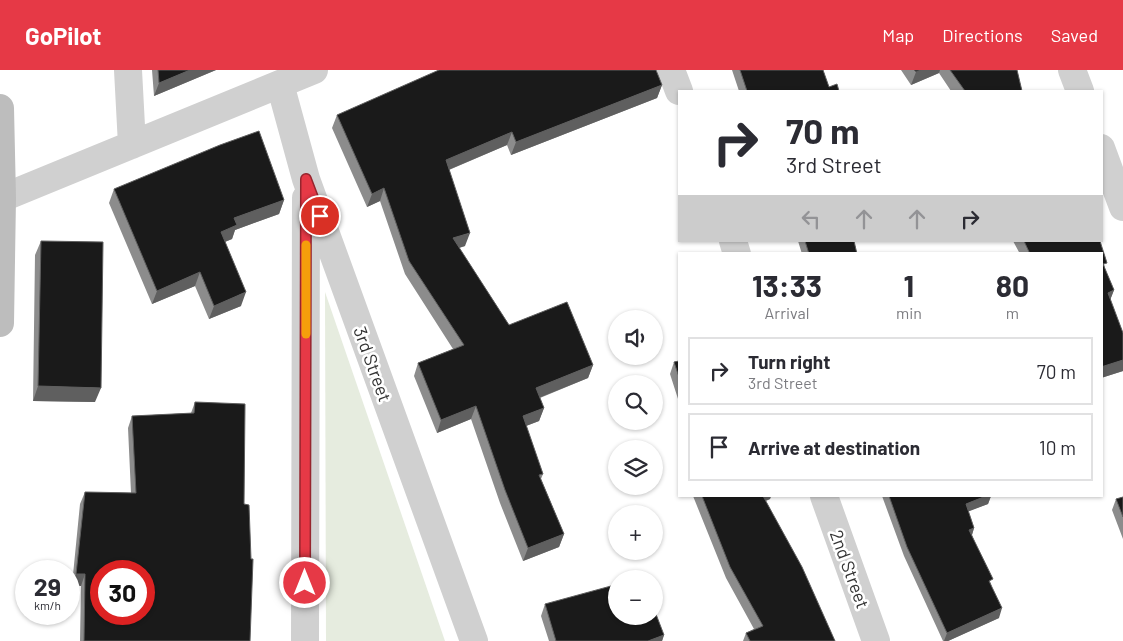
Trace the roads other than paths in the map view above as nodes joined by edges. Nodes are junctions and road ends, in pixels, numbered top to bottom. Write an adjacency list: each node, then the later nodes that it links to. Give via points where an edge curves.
1 (128, 70): 9 (street)
2 (314, 70): 5 (street)
3 (672, 70): 6 (street)
4 (1072, 70): 7 (street)
5 (280, 84): 9 (street); 11 (street, 3rd Street)
6 (679, 90)
7 (1080, 90)
8 (0, 108): 12 (main road)
9 (132, 145): 12 (street)
10 (1103, 153): 13 (street)
11 (306, 179): 16 (street); 17 (street, 3rd Street)
12 (1, 200): 14 (main road)
13 (1123, 207)
14 (0, 323)
15 (824, 497): 18 (street, 2nd Street)
16 (305, 641)
17 (474, 641)
18 (876, 641)

